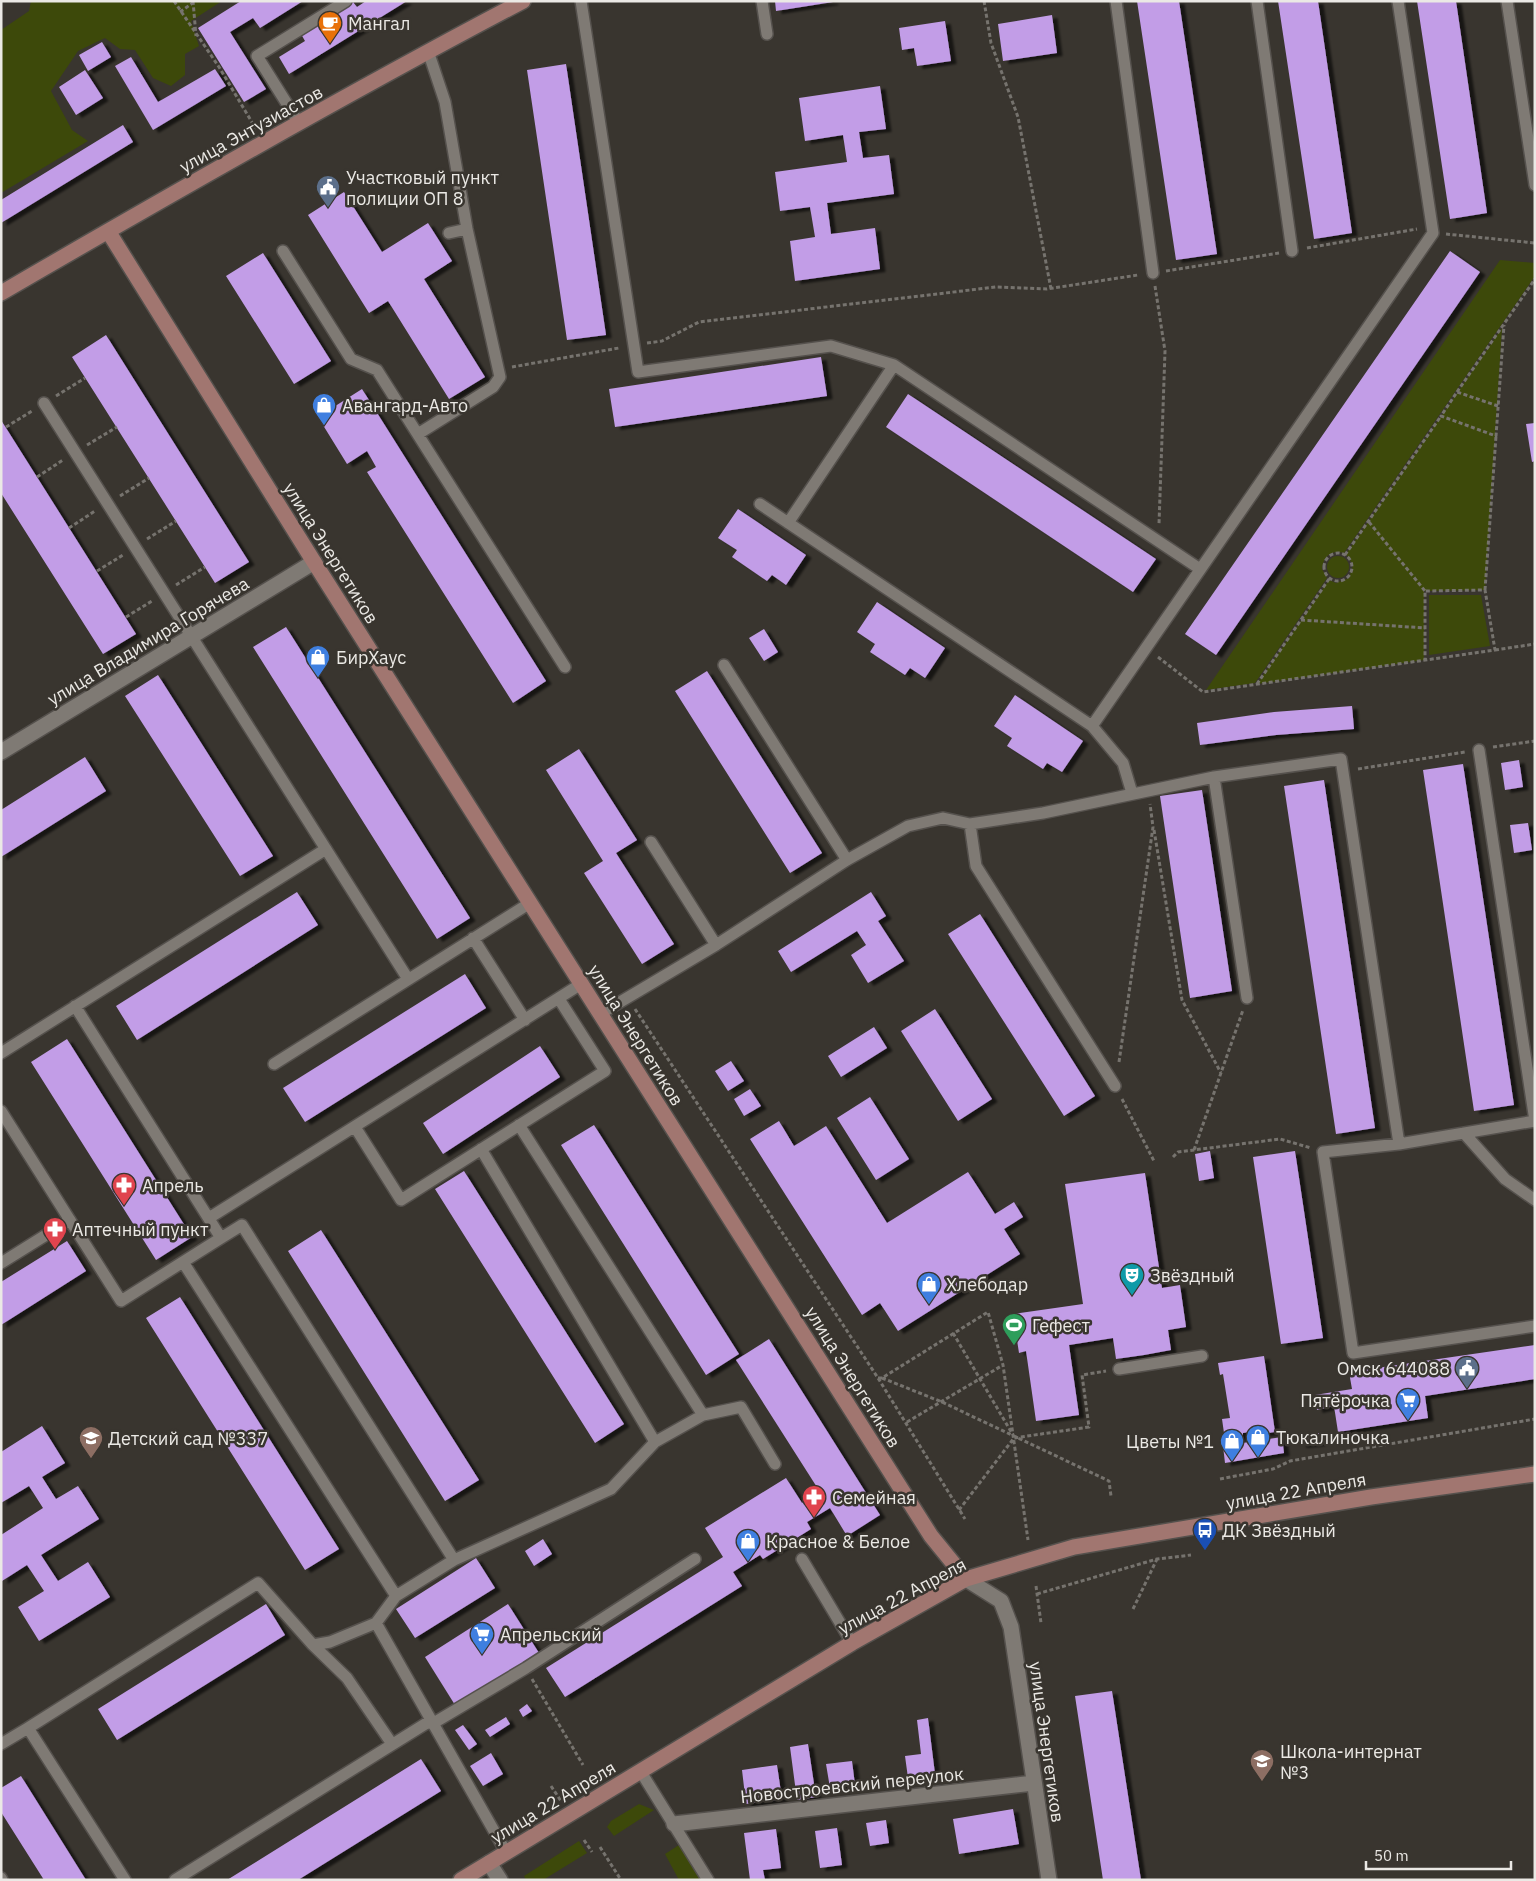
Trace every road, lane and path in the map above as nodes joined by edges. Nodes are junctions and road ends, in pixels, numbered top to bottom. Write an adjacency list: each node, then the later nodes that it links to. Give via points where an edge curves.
1 (174, 1): 12 (path)
2 (346, 1): 16 (lane, via 258,56)
3 (523, 1): 15 (main road, улица Энтузиастов)
4 (581, 1): 31 (lane)
5 (762, 1): 13 (lane)
6 (984, 1): 28 (path, via 991,42 1018,117)
7 (1116, 1): 26 (lane)
8 (1257, 1): 25 (lane)
9 (1398, 1): 20 (lane)
10 (1507, 1): 18 (lane)
11 (194, 2): 12 (path); 14 (path)
12 (180, 12): 14 (path)
13 (767, 34)
14 (196, 37): 17 (path, via 219,67)
15 (428, 51): 16 (main road, улица Энтузиастов); 19 (lane, via 446,102)
16 (299, 123): 17 (main road, улица Энтузиастов)
17 (264, 143): 21 (main road, улица Энтузиастов)
18 (1535, 185)
19 (467, 229): 22 (lane); 33 (lane)
20 (1432, 230): 23 (path); 25 (path); 46 (lane)
21 (108, 231): 29 (main road, улица Энтузиастов); 45 (main road, улица Энергетиков)
22 (449, 233)
23 (1535, 243)
24 (283, 251): 38 (lane, via 351,359 377,370)
25 (1292, 251): 26 (path)
26 (1153, 273): 28 (path); 43 (path, via 1165,351)
27 (1535, 280): 30 (path)
28 (1051, 289): 31 (path, via 996,287 699,322 662,341)
29 (1, 294)
30 (1504, 325): 34 (path); 36 (path)
31 (634, 346): 32 (lane, via 638,372 831,346); 33 (path)
32 (894, 365): 42 (lane); 43 (lane)
33 (499, 370): 38 (lane, via 500,377 493,387)
34 (1457, 392): 36 (path); 37 (path)
35 (44, 403): 52 (lane)
36 (1498, 406): 39 (path)
37 (1441, 416): 39 (path); 41 (path)
38 (418, 434): 58 (lane)
39 (1496, 436): 48 (path)
40 (760, 504): 42 (lane)
41 (1368, 522): 44 (path); 49 (path)
42 (788, 523): 60 (lane)
43 (1159, 542): 46 (lane)
44 (1345, 555): 47 (path, via 1339,553 1327,557 1323,569); 47 (path, via 1352,566 1348,577 1336,581)
45 (314, 562): 52 (street, улица Владимира Горячева); 73 (main road, улица Энергетиков)
46 (1200, 569): 54 (lane)
47 (1329, 579): 50 (path)
48 (1485, 590): 49 (path); 55 (path)
49 (1425, 591): 51 (path)
50 (1301, 620): 51 (path); 59 (path)
51 (1425, 628): 56 (path)
52 (192, 636): 63 (street, улица Владимира Горячева); 71 (lane)
53 (1535, 644): 55 (path)
54 (1146, 647): 59 (path, via 1203,692); 60 (lane)
55 (1495, 650): 56 (path)
56 (1425, 660): 59 (path)
57 (724, 665): 72 (lane)
58 (565, 667)
59 (1256, 684)
60 (1092, 726): 67 (lane, via 1123,762)
61 (1535, 741): 62 (path)
62 (1479, 750): 64 (path); 89 (lane)
63 (2, 751)
64 (1343, 772): 65 (lane, via 1341,759); 93 (lane)
65 (1214, 777): 66 (lane); 79 (lane)
66 (1149, 790): 67 (lane); 69 (path)
67 (1132, 793): 68 (lane, via 1043,813)
68 (970, 824): 72 (lane, via 943,818 908,826); 87 (lane, via 976,866)
69 (1154, 827): 86 (path, via 1182,1000); 87 (path)
70 (651, 842): 75 (lane)
71 (326, 849): 76 (lane); 81 (lane)
72 (847, 860): 75 (lane)
73 (530, 903): 74 (lane); 77 (main road, улица Энергетиков)
74 (473, 938): 76 (lane); 83 (lane)
75 (716, 945): 78 (lane)
76 (408, 979): 85 (lane)
77 (581, 984): 80 (lane); 82 (main road, улица Энергетиков)
78 (628, 998): 82 (lane); 110 (path)
79 (1247, 998): 86 (path)
80 (559, 999): 83 (lane); 90 (lane, via 605,1071)
81 (75, 1006): 84 (lane); 100 (lane)
82 (600, 1014): 130 (main road, улица Энергетиков, via 931,1536)
83 (525, 1020): 91 (lane)
84 (1, 1053)
85 (274, 1064)
86 (1221, 1073): 95 (path)
87 (1115, 1086): 98 (path)
88 (1, 1111): 101 (lane)
89 (1535, 1121): 92 (lane)
90 (519, 1126): 94 (lane); 113 (lane)
91 (355, 1127): 94 (lane, via 401,1200); 100 (lane)
92 (1464, 1133): 93 (lane); 99 (lane, via 1506,1180)
93 (1398, 1144): 96 (lane)
94 (481, 1149): 117 (lane)
95 (1194, 1150): 96 (path, via 1280,1139); 97 (path, via 1178,1152)
96 (1323, 1152): 105 (lane, via 1353,1353)
97 (1173, 1157)
98 (1154, 1160)
99 (1535, 1200)
100 (209, 1218): 102 (lane)
101 (70, 1220): 103 (lane, via 121,1301); 104 (lane)
102 (222, 1238): 103 (lane); 129 (lane, via 242,1226)
103 (183, 1262): 133 (lane)
104 (1, 1263)
105 (1535, 1326)
106 (953, 1333): 108 (path, via 988,1312); 110 (path); 111 (path)
107 (1202, 1356): 109 (lane)
108 (1003, 1365): 111 (path); 116 (path)
109 (1119, 1369): 116 (path, via 1082,1375 1089,1427)
110 (880, 1378): 112 (path); 115 (path)
111 (981, 1378): 112 (path); 116 (path)
112 (942, 1402): 115 (path); 116 (path)
113 (703, 1415): 117 (lane); 118 (lane, via 741,1407)
114 (1535, 1419): 120 (path, via 1290,1461 1273,1469)
115 (907, 1422): 122 (path)
116 (1014, 1438): 121 (path, via 1109,1482); 122 (path); 124 (path)
117 (655, 1442): 129 (lane, via 611,1489)
118 (775, 1464)
119 (1535, 1474): 130 (main road, улица 22 Апреля, via 1372,1497 1074,1548)
120 (1220, 1479)
121 (1111, 1496)
122 (959, 1510): 123 (path)
123 (964, 1519)
124 (1028, 1540)
125 (1191, 1555): 128 (path)
126 (695, 1559): 139 (lane)
127 (802, 1559): 137 (lane)
128 (1157, 1559): 132 (path); 134 (path)
129 (454, 1560): 133 (lane)
130 (966, 1579): 137 (main road, улица 22 Апреля); 146 (street, улица Энергетиков, via 1001,1601 1011,1627)
131 (1036, 1586): 132 (path)
132 (1037, 1594): 136 (path)
133 (396, 1596): 135 (lane)
134 (1133, 1610)
135 (376, 1622): 138 (lane, via 330,1642); 140 (lane)
136 (1041, 1623)
137 (852, 1643): 145 (main road, улица 22 Апреля)
138 (313, 1645): 141 (lane, via 258,1583); 143 (lane, via 347,1678)
139 (526, 1668): 140 (lane); 144 (path)
140 (431, 1723): 143 (lane); 152 (lane)
141 (28, 1728): 142 (lane); 155 (lane)
142 (1, 1744)
143 (392, 1744): 156 (lane)
144 (582, 1765)
145 (641, 1772): 149 (lane); 152 (main road, улица 22 Апреля)
146 (1034, 1783): 149 (street, Новостроевский переулок); 161 (street, улица Энергетиков)
147 (551, 1786): 148 (path)
148 (564, 1806)
149 (674, 1824): 160 (lane)
150 (584, 1840): 153 (path)
151 (600, 1847): 159 (path)
152 (506, 1852): 154 (main road, улица 22 Апреля)
153 (592, 1852)
154 (489, 1863): 157 (main road, улица 22 Апреля); 158 (street)
155 (125, 1880)
156 (175, 1880)
157 (462, 1880)
158 (500, 1880)
159 (621, 1880)
160 (708, 1880)
161 (1049, 1880)

